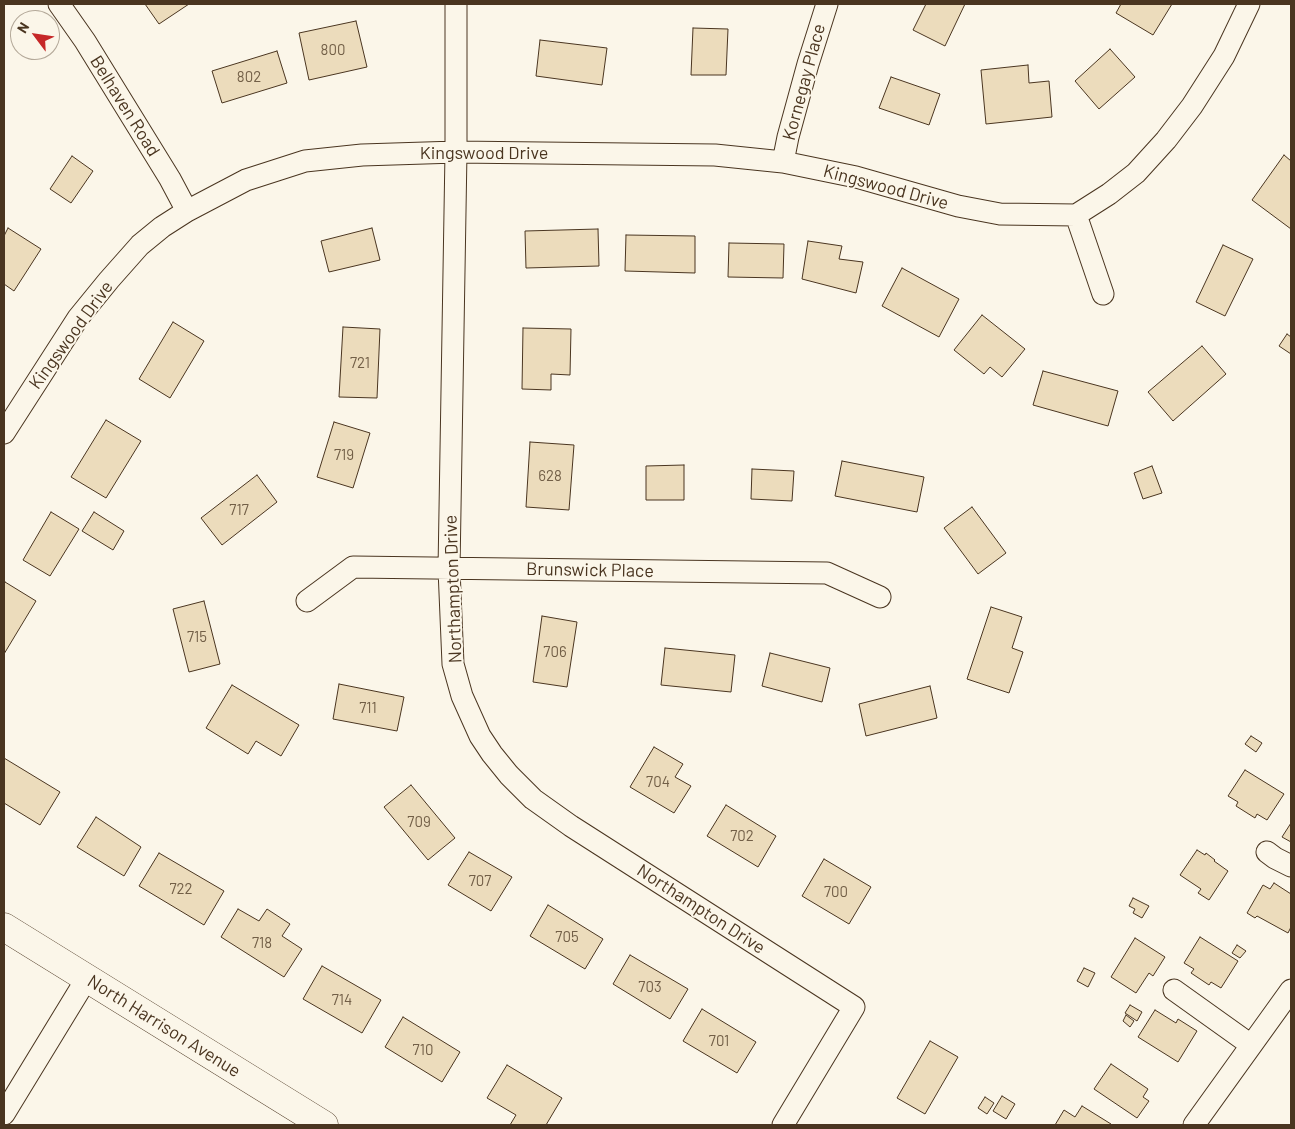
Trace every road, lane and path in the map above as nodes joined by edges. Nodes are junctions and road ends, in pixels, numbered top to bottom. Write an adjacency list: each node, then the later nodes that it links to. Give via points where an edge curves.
1 (60, 4): 7 (street, Belhaven Road)
2 (456, 4): 5 (street, Northampton Drive)
3 (826, 4): 6 (street, Kornegay Place)
4 (1250, 4): 8 (street, via 1224,56 1166,140 1136,172)
5 (456, 152): 6 (street, Kingswood Drive, via 715,155); 7 (street, Kingswood Drive, via 362,154 306,161 246,180); 11 (street, Northampton Drive)
6 (783, 162): 8 (street, Kingswood Drive, via 991,213)
7 (187, 211): 10 (street, Kingswood Drive, via 140,245 109,280 78,318)
8 (1076, 215): 9 (street)
9 (1103, 294)
10 (4, 433)
11 (449, 569): 12 (street, Brunswick Place, via 827,573); 13 (street, Brunswick Place, via 353,567); 23 (street, Northampton Drive, via 453,664 462,696 480,736 509,775 533,799 571,826 854,1007)
12 (880, 597)
13 (307, 602)
14 (1267, 852): 15 (street)
15 (1291, 866)
16 (4, 927): 17 (main road, North Harrison Avenue)
17 (87, 978): 21 (street); 22 (main road, North Harrison Avenue)
18 (1174, 990): 20 (street)
19 (1291, 990): 20 (street)
20 (1251, 1045): 24 (street)
21 (4, 1114)
22 (324, 1125)
23 (784, 1125)
24 (1194, 1125)

